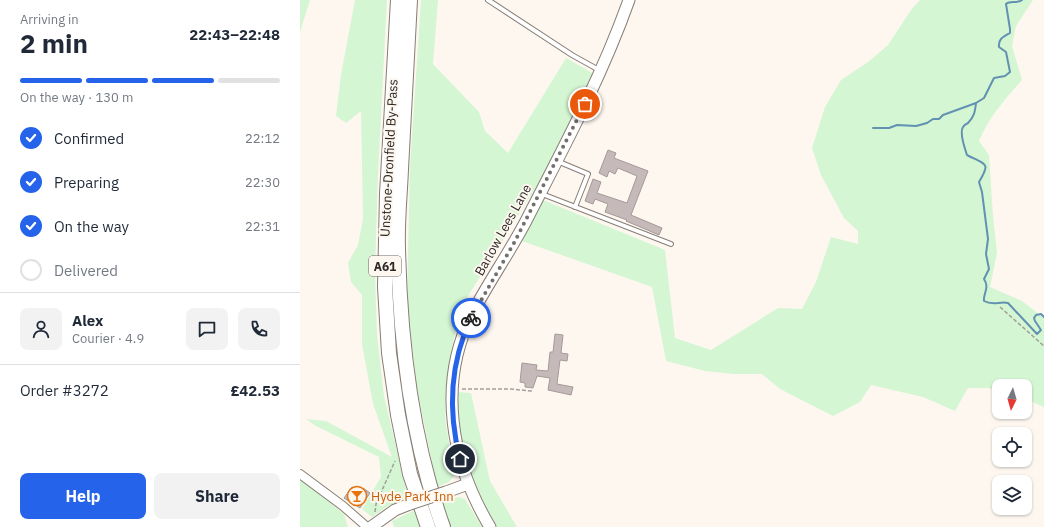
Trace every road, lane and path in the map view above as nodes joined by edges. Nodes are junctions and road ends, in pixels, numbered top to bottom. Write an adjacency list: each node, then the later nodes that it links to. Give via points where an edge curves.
1 (398, 0): 19 (highway, Unstone-Dronfield By-Pass / A61, via 387,194 385,287 389,354 398,415 410,474)
2 (410, 0): 20 (highway, Unstone-Dronfield By-Pass / A61, via 398,246 400,307 406,373 419,443)
3 (488, 0): 5 (lane)
4 (629, 0): 5 (street, Barlow Lees Lane)
5 (601, 71): 6 (street, Barlow Lees Lane)
6 (556, 161): 7 (street, Barlow Lees Lane); 8 (lane, via 588,174)
7 (540, 193): 8 (lane); 12 (street, Barlow Lees Lane, via 465,330)
8 (575, 207): 9 (lane)
9 (671, 244)
10 (1000, 308): 11 (path)
11 (1044, 346)
12 (452, 388): 13 (path); 16 (street, Barlow Lees Lane, via 455,435)
13 (532, 391)
14 (395, 461): 17 (path, via 376,504)
15 (300, 474): 18 (street, via 344,506)
16 (468, 484): 17 (street, bridge, via 395,510); 21 (street, Barlow Lees Lane)
17 (375, 524)
18 (367, 527)
19 (428, 527)
20 (443, 527)
21 (490, 527)

